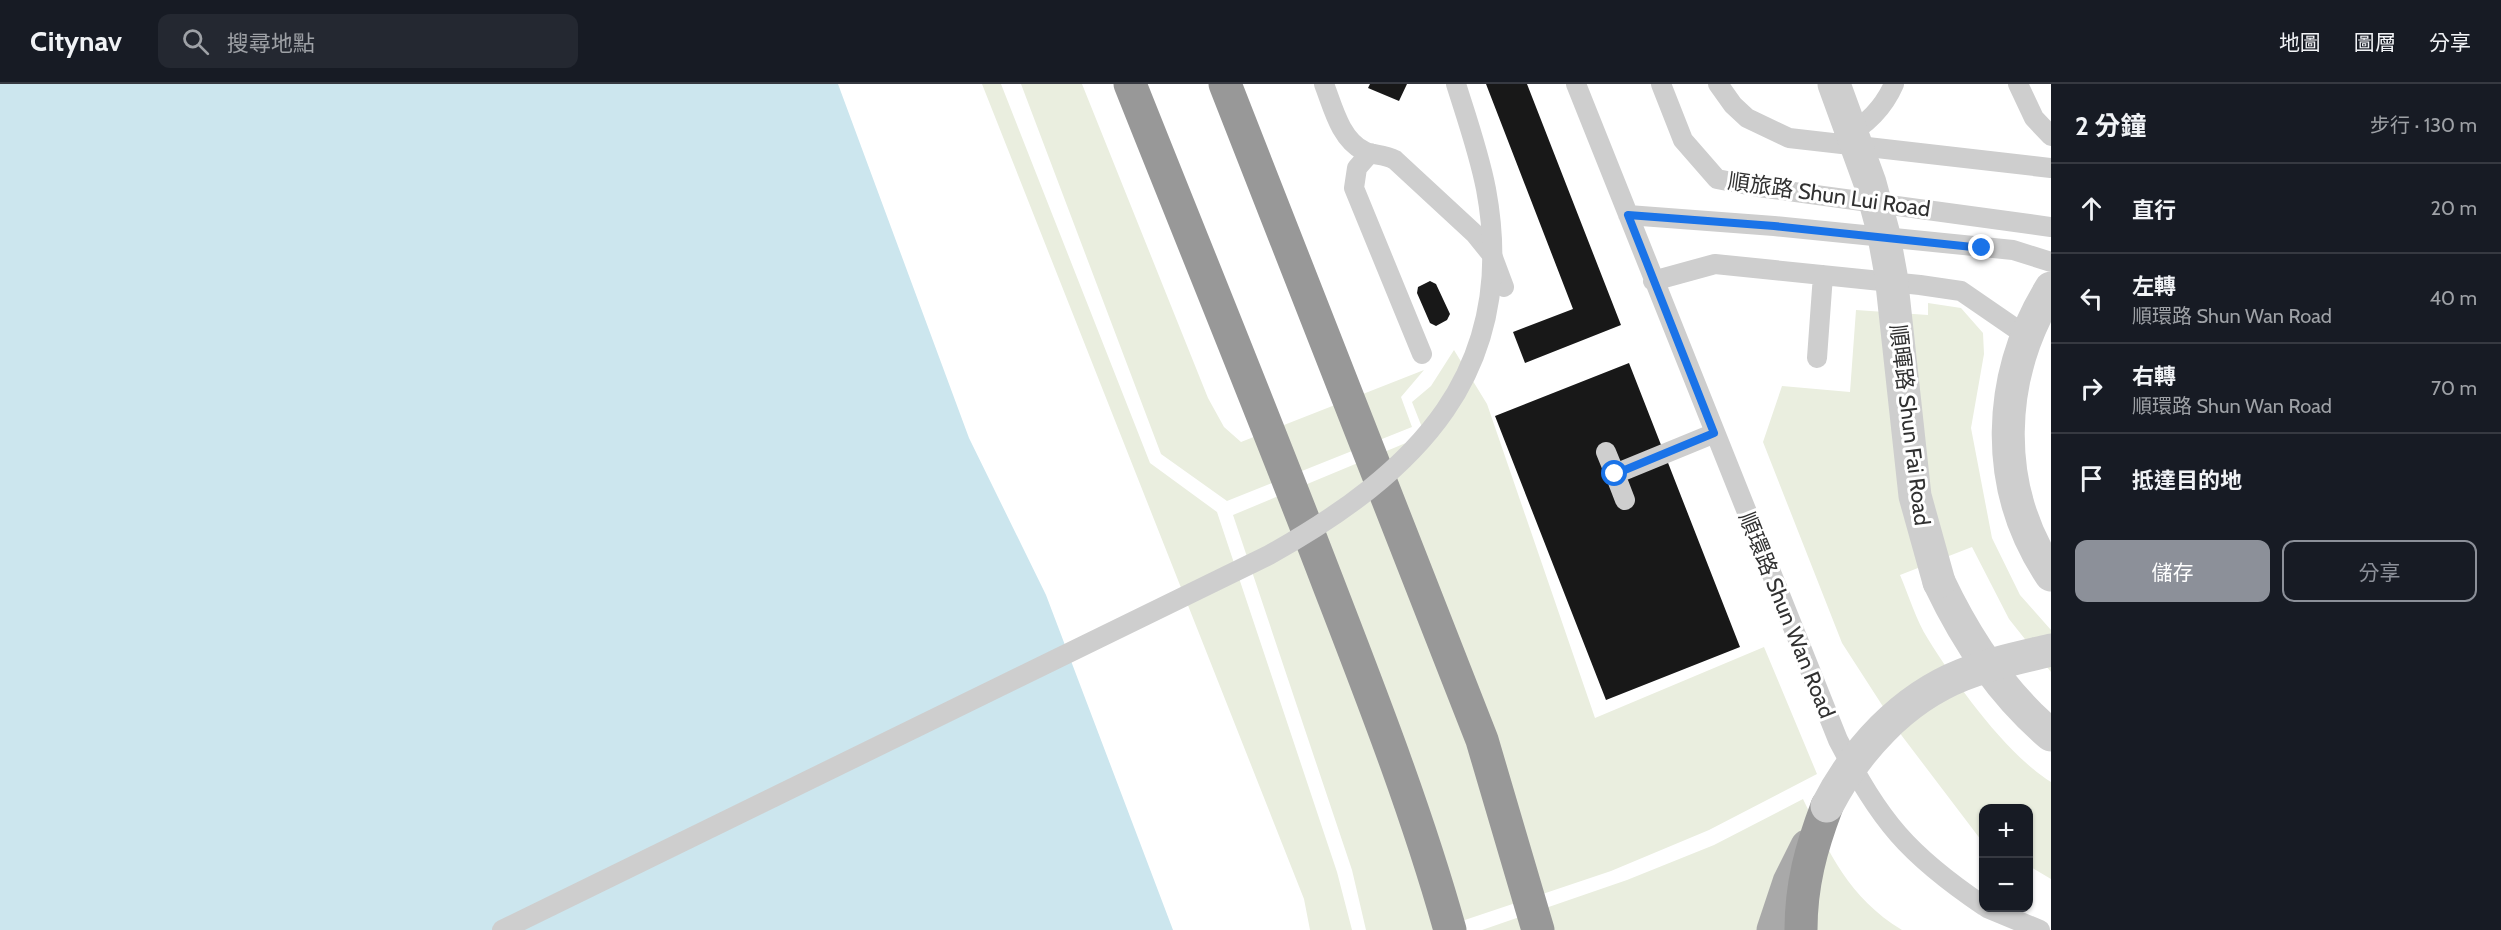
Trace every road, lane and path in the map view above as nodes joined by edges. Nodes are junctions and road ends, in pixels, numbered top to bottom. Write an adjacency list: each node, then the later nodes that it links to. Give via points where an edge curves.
1 (1130, 84): 36 (highway, via 1380,718 1430,859)
2 (1226, 84): 37 (highway, via 1482,741)
3 (1324, 84): 13 (lane, via 1351,142)
4 (1456, 84): 35 (lane, bridge, via 1486,190 1491,270 1488,304 1470,366 1459,388 1425,438 1384,479 1315,529 1269,555)
5 (1576, 84): 15 (lane, 順環路 Shun Wan Road)
6 (1661, 84): 16 (lane, 順旅路 Shun Lui Road, via 1683,140 1717,179)
7 (1719, 84): 12 (lane, via 1733,105 1757,125)
8 (1834, 84): 31 (street, 順暉路 Shun Fai Road, bridge, via 1883,231 1915,496 1939,582 1967,637 1990,670)
9 (1894, 84): 12 (lane, via 1875,114 1852,132)
10 (2018, 84): 11 (lane, via 2034,118)
11 (2051, 136)
12 (1805, 141): 14 (lane)
13 (1370, 153): 20 (lane, via 1386,154 1395,160 1475,234 1492,255); 23 (lane, via 1357,168 1354,188)
14 (2051, 168)
15 (1628, 215): 17 (lane, via 2013,250); 19 (lane, 順環路 Shun Wan Road)
16 (2051, 227)
17 (2051, 262)
18 (1823, 275): 19 (lane, via 1715,264); 22 (lane, via 1961,291); 24 (lane)
19 (1653, 281): 25 (lane, 順環路 Shun Wan Road)
20 (1504, 287)
21 (2051, 288): 22 (street)
22 (2025, 335): 29 (street, via 2013,376 2008,459 2028,533)
23 (1422, 354)
24 (1817, 358)
25 (1714, 433): 27 (lane); 33 (lane, 順環路 Shun Wan Road, via 1815,688 1863,788 1910,850 1940,877)
26 (1606, 453): 27 (lane)
27 (1615, 474): 28 (lane)
28 (1626, 500)
29 (2051, 575)
30 (2051, 650): 32 (street, bridge, via 1963,675 1912,704 1864,748)
31 (2051, 735)
32 (1827, 806): 38 (main road, via 1789,882); 39 (highway, via 1805,869)
33 (1979, 903)
34 (1997, 912): 40 (lane, 順環路 Shun Wan Road)
35 (502, 930)
36 (1450, 930)
37 (1538, 930)
38 (1773, 930)
39 (1801, 930)
40 (2040, 930)

